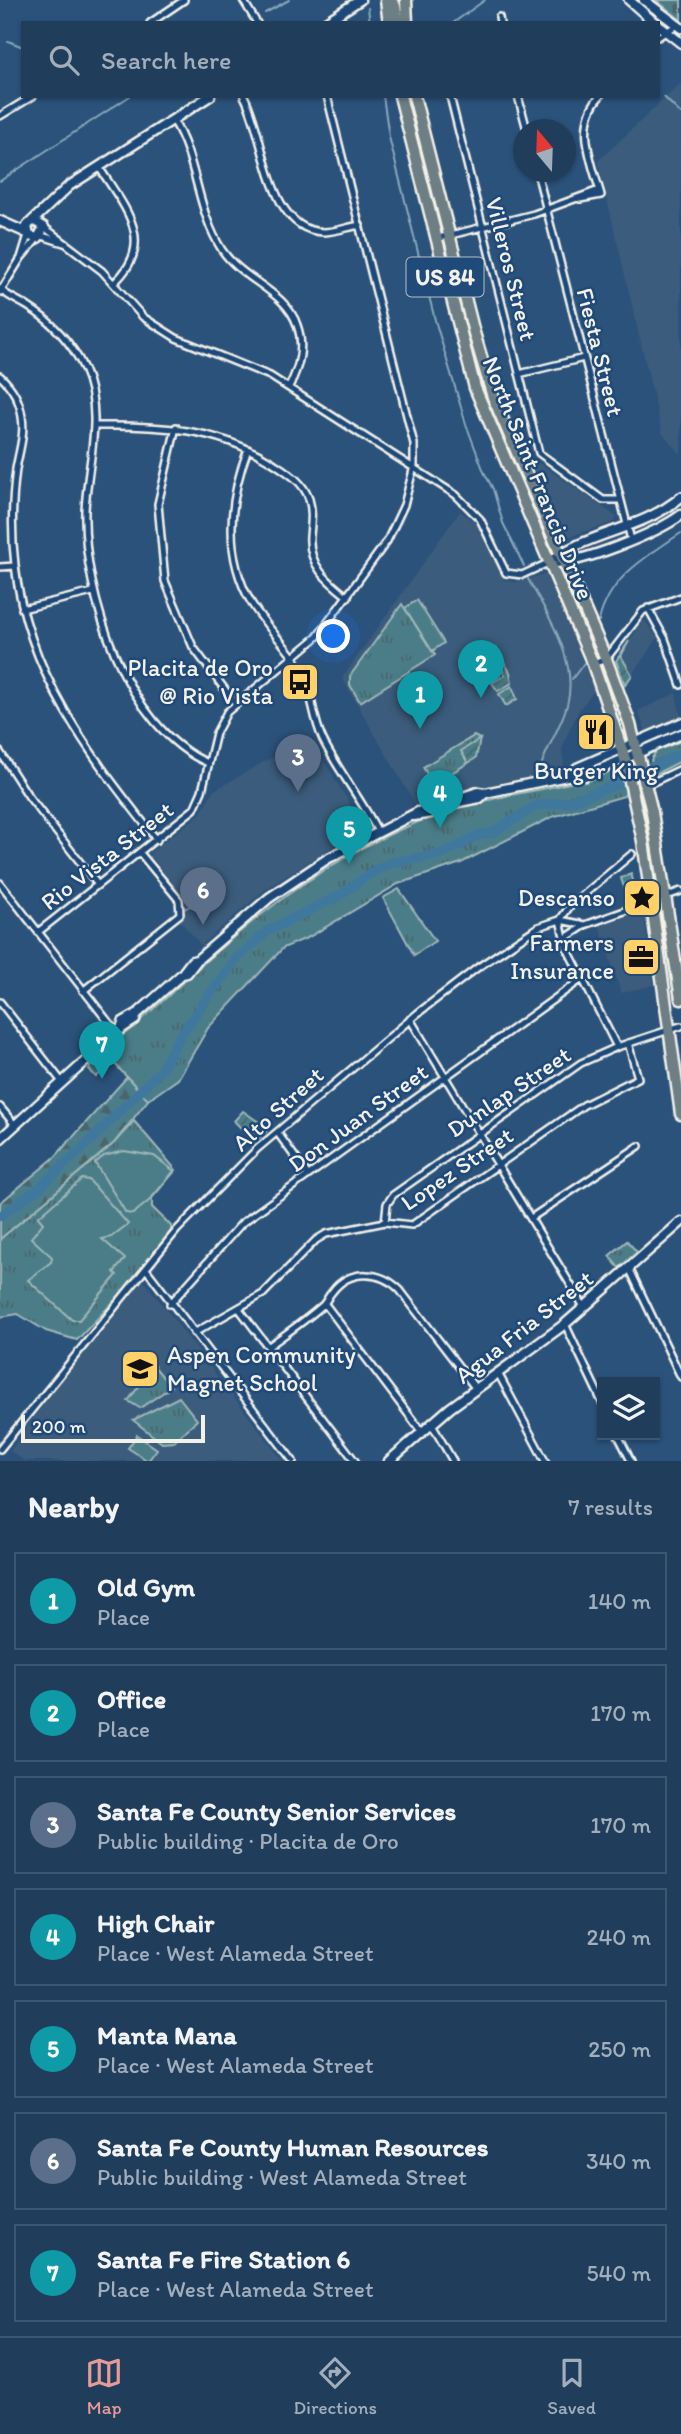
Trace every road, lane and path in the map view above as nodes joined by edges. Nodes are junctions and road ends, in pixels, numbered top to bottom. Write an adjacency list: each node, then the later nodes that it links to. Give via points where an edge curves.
1 (184, 0): 8 (street)
2 (243, 0): 9 (street)
3 (388, 0): 11 (highway); 12 (highway, via 396,6)
4 (406, 0): 13 (highway)
5 (629, 0): 14 (street)
6 (644, 0): 16 (street)
7 (358, 1): 10 (street)
8 (153, 21)
9 (256, 21)
10 (327, 21)
11 (389, 21)
12 (398, 21)
13 (407, 21)
14 (654, 21)
15 (660, 27): 17 (street)
16 (679, 27): 17 (street)
17 (666, 32): 18 (street); 19 (street)
18 (660, 36)
19 (681, 43)
20 (30, 98): 29 (street)
21 (207, 98): 31 (street)
22 (245, 98): 38 (street, via 259,130 276,196 288,216 316,231)
23 (328, 98): 38 (street, Rio Vista Street)
24 (400, 98): 43 (highway, North Saint Francis Drive / US 84)
25 (415, 98): 42 (highway, North Saint Francis Drive / US 84)
26 (450, 98): 39 (street, Villeros Street)
27 (519, 98): 30 (street)
28 (599, 98): 35 (street, via 586,126 600,193)
29 (0, 116)
30 (524, 119)
31 (173, 120): 32 (street); 50 (street, via 188,147 217,242 239,271 286,305 298,325 300,362)
32 (99, 167): 34 (street, via 64,190); 45 (street, via 127,211 136,238 132,261)
33 (540, 182): 35 (street, Fiesta Street)
34 (47, 208): 37 (street); 40 (street)
35 (547, 210): 39 (street); 47 (street, Fiesta Street)
36 (1, 221): 37 (street); 41 (street)
37 (31, 221): 40 (street); 41 (street)
38 (360, 225): 54 (street, Rio Vista Street, via 414,444)
39 (482, 227): 42 (street); 48 (street, Villeros Street)
40 (42, 232): 41 (street); 44 (street); 45 (street, via 64,243)
41 (27, 234): 44 (street)
42 (449, 235): 43 (street); 60 (highway, North Saint Francis Drive / US 84, via 494,397)
43 (435, 239): 61 (highway, North Saint Francis Drive / US 84, via 477,395)
44 (21, 258): 46 (street)
45 (114, 283): 50 (street, via 144,317 176,338)
46 (0, 290): 51 (street, via 41,316 74,351 90,387)
47 (584, 358): 48 (street); 56 (street, Fiesta Street)
48 (519, 374): 56 (street, Villeros Street, via 543,458 603,500)
49 (0, 376): 62 (street, via 14,391 23,421 13,505)
50 (289, 387): 54 (street)
51 (96, 426): 52 (street); 64 (street, via 85,511)
52 (176, 427): 53 (street); 73 (street, via 158,503 165,581 193,647)
53 (248, 449): 65 (street, via 290,474 306,492 312,513 314,562 324,578); 69 (street, via 232,505 232,543 251,602)
54 (414, 466): 61 (street, via 473,511 506,573 522,575); 65 (street, Rio Vista Street, via 397,524)
55 (681, 497): 58 (street, via 656,516)
56 (619, 500): 58 (street, Fiesta Street)
57 (681, 515): 59 (street)
58 (627, 527): 59 (street, Fiesta Street); 60 (street, via 583,541)
59 (631, 540): 60 (street)
60 (562, 559): 61 (street); 70 (highway, North Saint Francis Drive / US 84)
61 (544, 565): 71 (highway, North Saint Francis Drive / US 84)
62 (15, 566): 63 (street); 67 (street)
63 (0, 567)
64 (93, 592): 67 (street); 79 (street, via 125,677 177,746)
65 (348, 597): 69 (street, Rio Vista Street, via 317,637)
66 (681, 597): 68 (street)
67 (22, 608): 83 (street, via 43,673 66,718)
68 (648, 608): 70 (street); 72 (street)
69 (292, 657): 73 (street, Rio Vista Street); 82 (street, via 311,691 323,739)
70 (606, 659): 71 (street); 76 (highway, North Saint Francis Drive / US 84)
71 (593, 664): 78 (highway, North Saint Francis Drive / US 84)
72 (681, 685)
73 (235, 703): 79 (street, Rio Vista Street, via 220,722)
74 (681, 723): 76 (street)
75 (681, 734): 76 (street)
76 (637, 748): 78 (street); 81 (highway, US 84)
77 (0, 752): 87 (street)
78 (623, 754): 82 (street, via 577,768 572,775 452,799); 90 (highway, US 84, via 638,813)
79 (208, 763): 83 (street, Rio Vista Street, via 194,809)
80 (681, 769): 81 (street)
81 (647, 785): 89 (highway, US 84)
82 (378, 832): 102 (street, via 279,891 183,968 182,974 123,1022)
83 (157, 840): 84 (street, Rio Vista Street)
84 (140, 853): 87 (street, Rio Vista Street); 96 (street, via 179,900 180,914)
85 (632, 854): 91 (street, Alto Street, via 570,906)
86 (0, 883): 93 (street)
87 (98, 885): 93 (street, Rio Vista Street)
88 (681, 891): 89 (street)
89 (666, 896): 90 (street); 97 (highway, US 84)
90 (651, 902): 92 (street); 101 (highway, US 84)
91 (560, 920): 92 (street); 94 (street); 99 (street, Alto Street, via 546,922 509,944)
92 (585, 925): 94 (street)
93 (38, 932): 96 (street)
94 (564, 939): 95 (street)
95 (582, 979): 104 (street); 105 (street, Don Juan Street)
96 (83, 991): 102 (street)
97 (681, 999)
98 (0, 1002): 106 (street)
99 (410, 1019): 105 (street); 110 (street, Alto Street)
100 (681, 1026): 101 (street, Dunlap Street)
101 (668, 1030): 103 (street, Dunlap Street); 108 (highway, US 84)
102 (119, 1031): 106 (street)
103 (628, 1043): 104 (street, Dunlap Street); 114 (street, Lopez Street, via 638,1078 584,1105)
104 (617, 1047): 111 (street, Dunlap Street, via 581,1063)
105 (447, 1076): 111 (street); 115 (street, Don Juan Street)
106 (62, 1082): 109 (street)
107 (0, 1107): 109 (street)
108 (681, 1114)
109 (15, 1125): 112 (street)
110 (277, 1132): 115 (street); 120 (street, Alto Street, via 177,1230)
111 (480, 1133): 114 (street); 117 (street, Dunlap Street, via 393,1195)
112 (0, 1139)
113 (639, 1146): 116 (street)
114 (498, 1163): 116 (street); 117 (street, Lopez Street, via 412,1225)
115 (308, 1175): 121 (street, Don Juan Street, via 242,1223)
116 (531, 1218): 123 (street)
117 (385, 1222): 124 (street, Lopez Street, via 316,1240 269,1290)
118 (681, 1222): 119 (street, Agua Fria Street)
119 (629, 1268): 123 (street, Agua Fria Street); 129 (street)
120 (146, 1269): 121 (street); 135 (street, Alto Street)
121 (170, 1304): 126 (street)
122 (325, 1304): 127 (street); 130 (street, via 332,1291 351,1277 373,1275 389,1280); 133 (street)
123 (584, 1307): 125 (street, Agua Fria Street)
124 (240, 1310): 126 (street, Lopez Street); 127 (street)
125 (565, 1324): 128 (street, Agua Fria Street); 131 (street)
126 (194, 1333): 136 (street)
127 (269, 1346): 137 (street)
128 (498, 1373): 130 (street, Agua Fria Street); 140 (street)
129 (681, 1377)
130 (476, 1389): 132 (street, Agua Fria Street)
131 (597, 1391)
132 (431, 1423): 133 (street, Agua Fria Street); 139 (street)
133 (421, 1431): 138 (street, Agua Fria Street)
134 (620, 1440): 141 (street)
135 (0, 1449)
136 (293, 1461)
137 (355, 1461)
138 (389, 1461)
139 (453, 1461)
140 (545, 1461)
141 (631, 1461)

